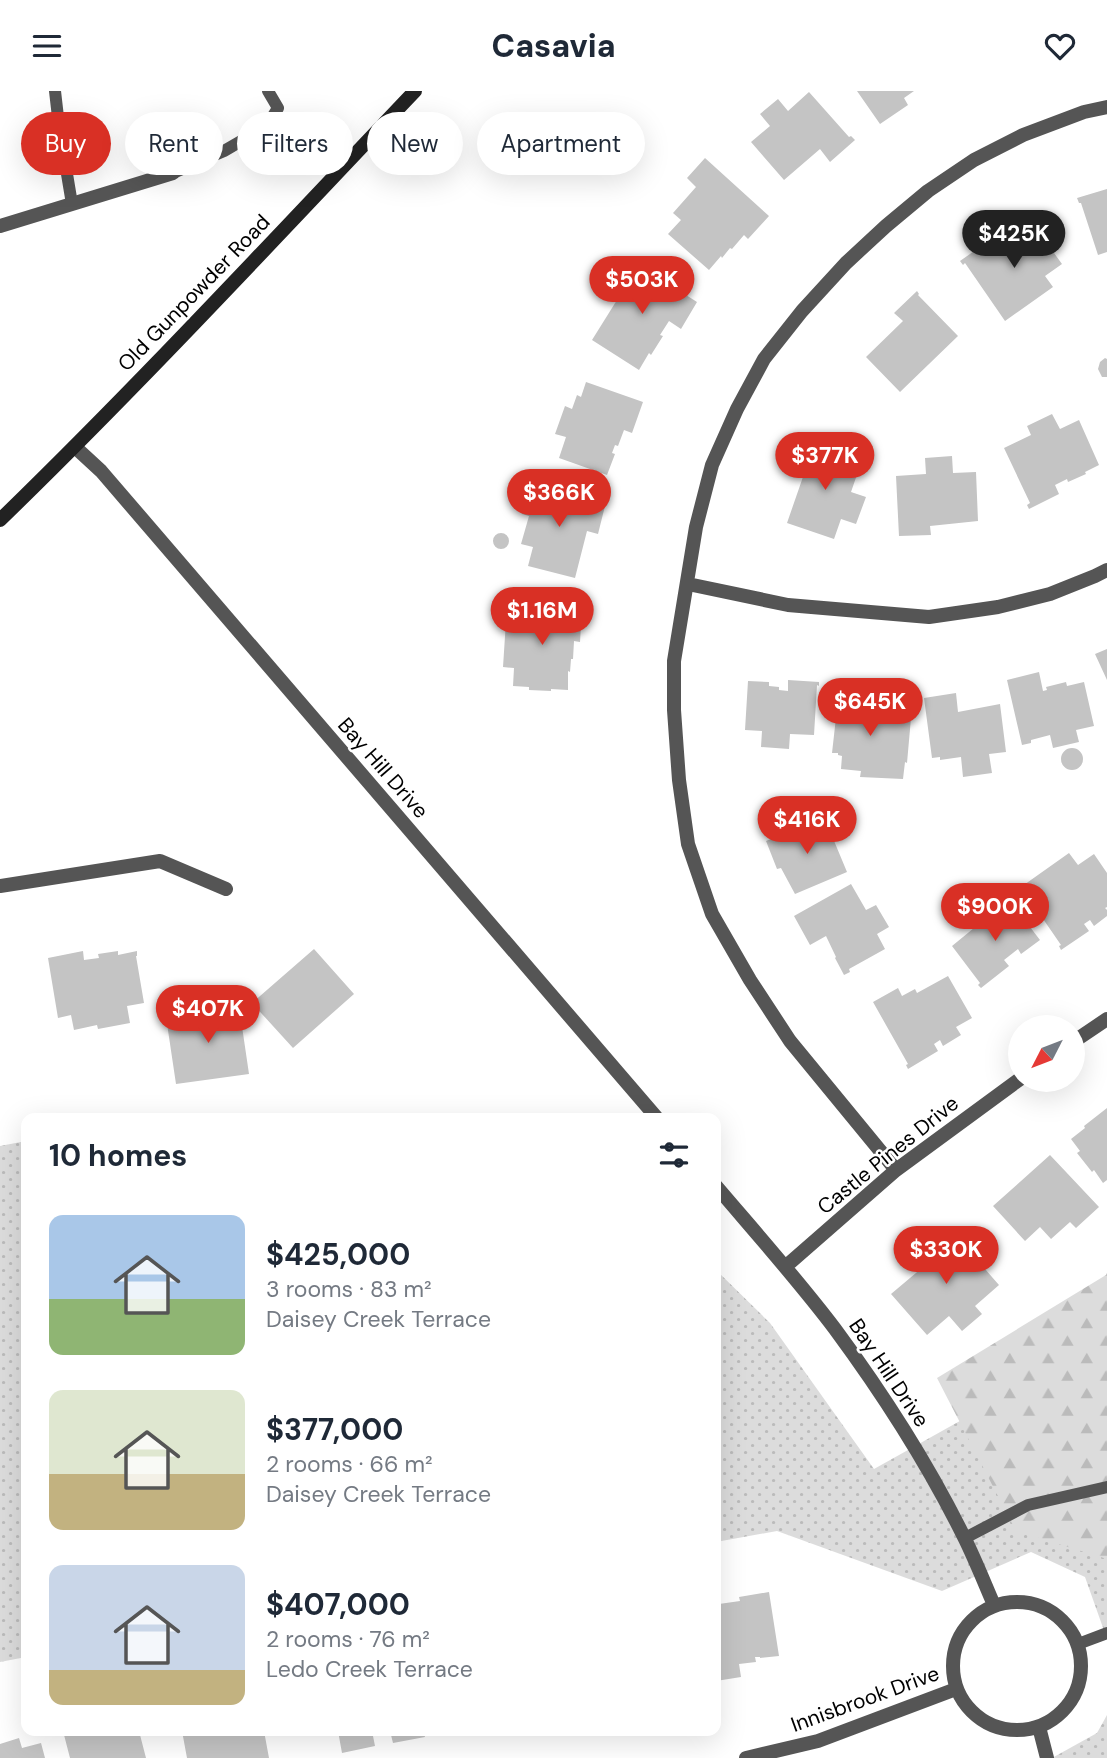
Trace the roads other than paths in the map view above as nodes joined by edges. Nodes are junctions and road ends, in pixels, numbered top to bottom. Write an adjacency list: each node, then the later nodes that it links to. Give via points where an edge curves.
1 (55, 91): 7 (lane)
2 (268, 91): 5 (lane, via 278,108 267,127)
3 (415, 91): 9 (main road, Old Gunpowder Road)
4 (1107, 107): 12 (street, via 1023,135 974,160 886,226 811,301 764,359 712,465)
5 (223, 151)
6 (166, 175): 7 (street)
7 (72, 204): 8 (street)
8 (0, 226)
9 (75, 447): 10 (main road, Old Gunpowder Road); 18 (street, Bay Hill Drive)
10 (0, 520)
11 (1107, 570): 12 (street, via 1050,594 929,617 788,605)
12 (688, 584): 19 (street, via 674,661 679,780 688,844 712,914 790,1041)
13 (0, 886): 14 (street, via 160,861)
14 (226, 889)
15 (1107, 1019): 16 (street)
16 (1085, 1034)
17 (1008, 1088): 19 (street, Castle Pines Drive)
18 (653, 1113)
19 (896, 1170): 21 (street, Castle Pines Drive)
20 (721, 1192): 21 (street, Bay Hill Drive)
21 (785, 1267): 23 (street, Bay Hill Drive, via 888,1406)
22 (1107, 1487): 23 (lane, via 1028,1505)
23 (965, 1538): 24 (street, Bay Hill Drive)
24 (994, 1605): 26 (street, via 1014,1601 1053,1612); 27 (street, via 962,1630 952,1668)
25 (1107, 1633): 26 (lane)
26 (1078, 1644): 28 (street, via 1082,1663 1079,1684 1057,1717)
27 (956, 1689): 28 (street, via 981,1720 1020,1731); 29 (street, Innisbrook Drive, via 818,1741)
28 (1039, 1727): 30 (street)
29 (746, 1758)
30 (1047, 1758)

